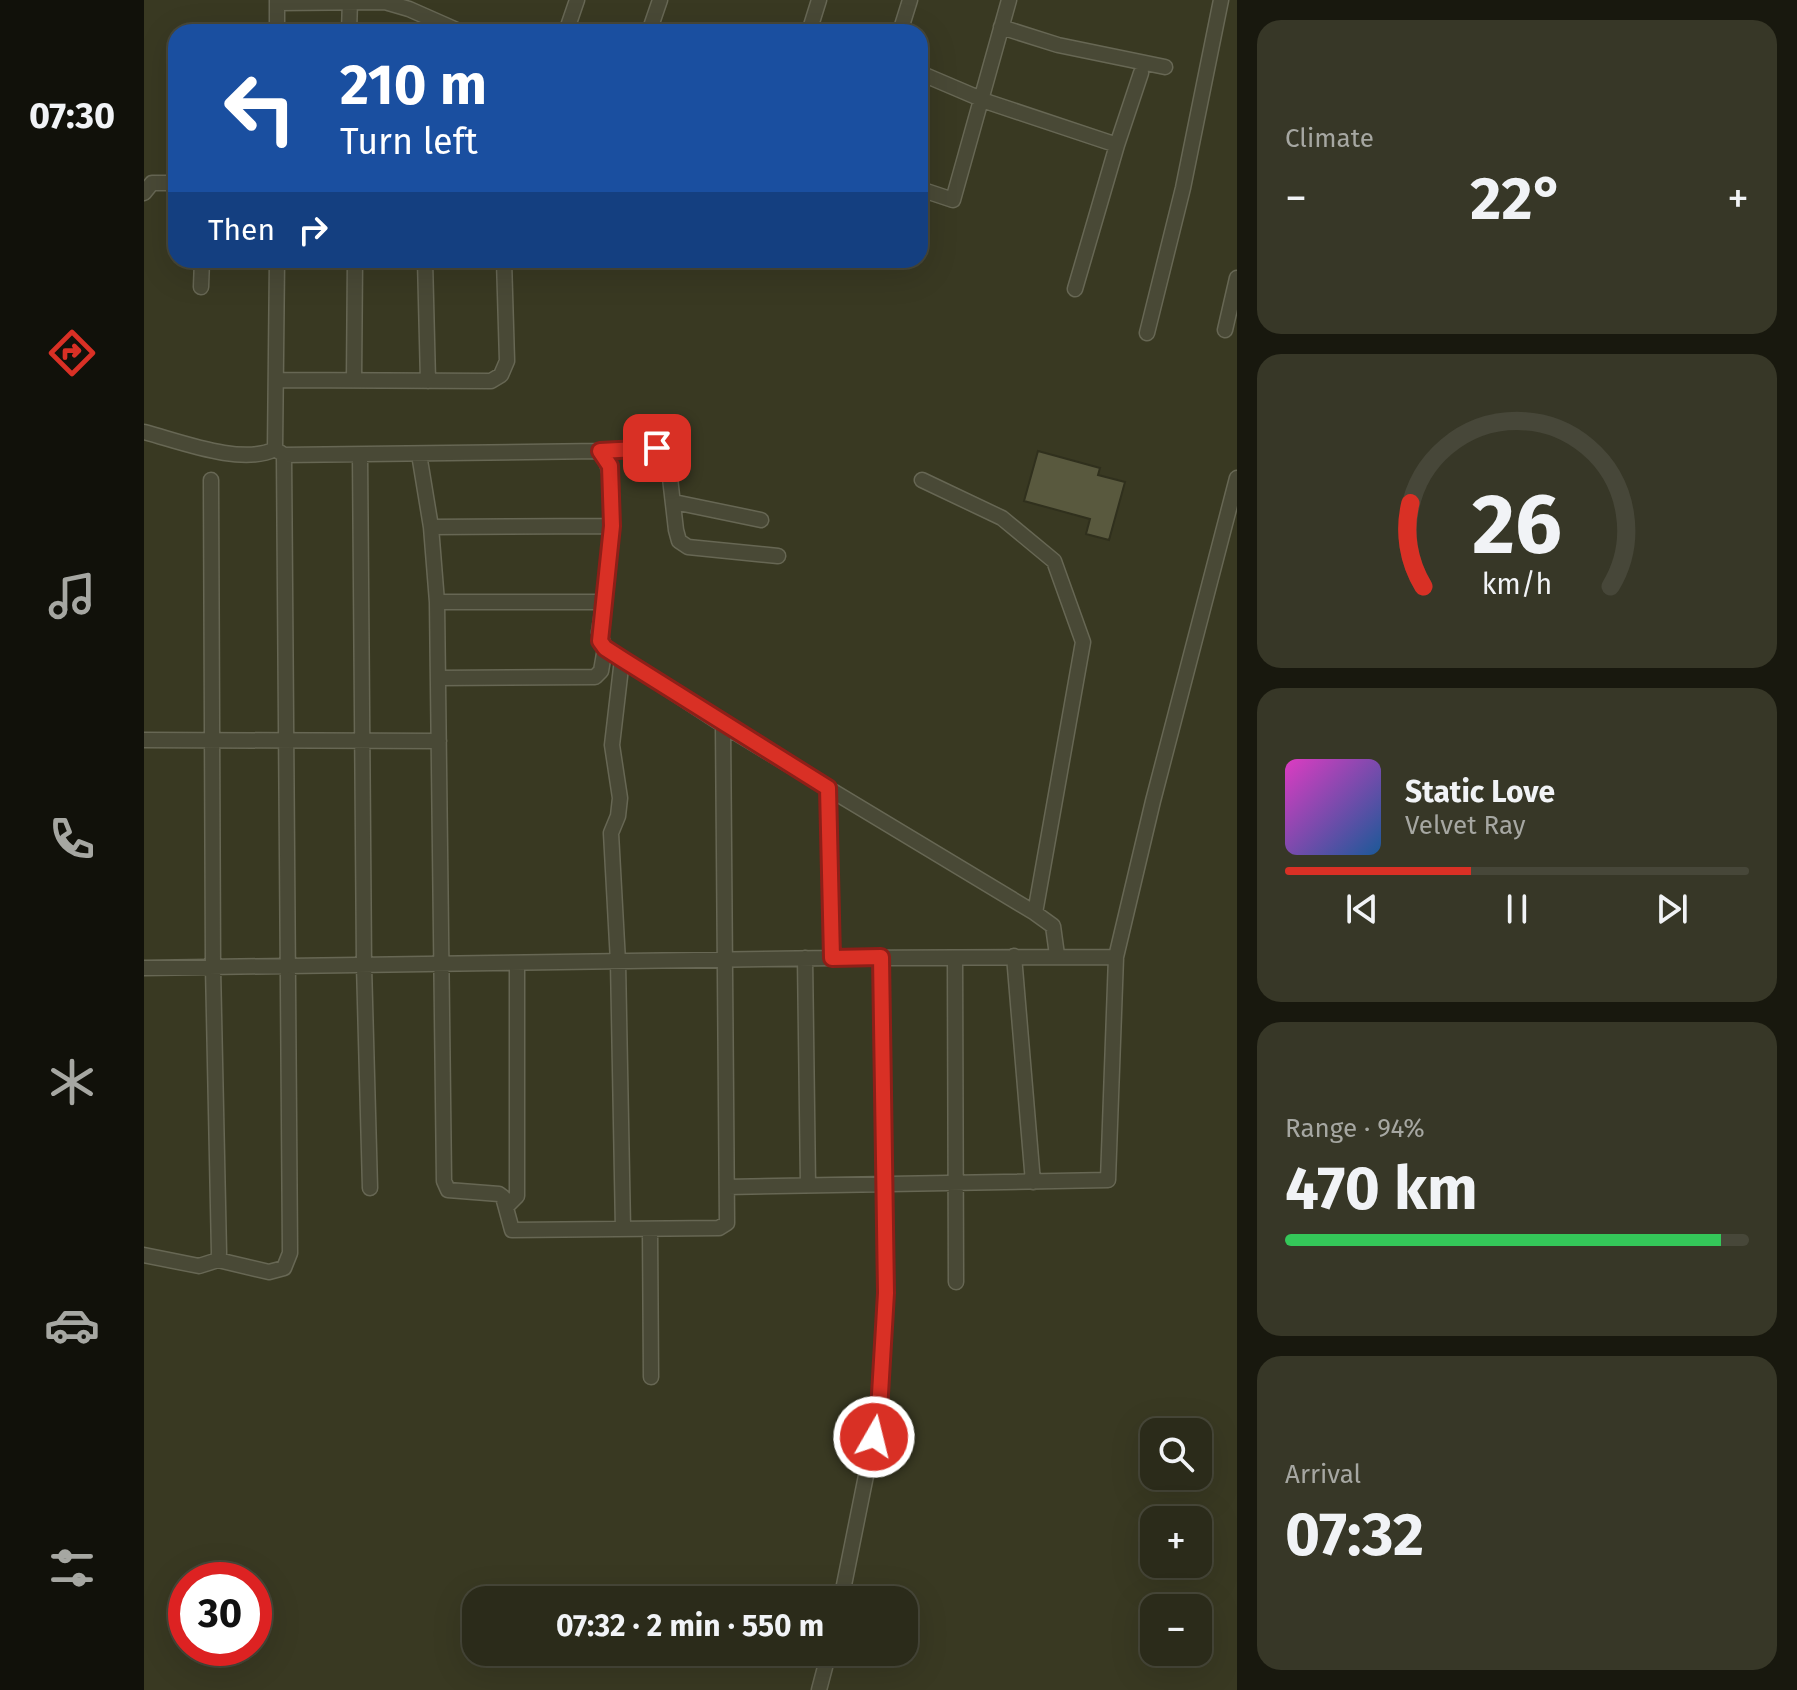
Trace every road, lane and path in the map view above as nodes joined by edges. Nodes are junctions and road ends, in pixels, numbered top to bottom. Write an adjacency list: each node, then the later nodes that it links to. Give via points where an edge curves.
1 (577, 0): 12 (street)
2 (660, 0): 13 (street)
3 (819, 0): 14 (street)
4 (910, 0): 15 (street)
5 (1009, 0): 16 (street)
6 (1221, 0): 34 (street)
7 (350, 1): 8 (street); 10 (street); 11 (street, via 396,4)
8 (277, 2): 9 (street)
9 (277, 24)
10 (349, 24)
11 (442, 24)
12 (569, 24)
13 (652, 24)
14 (812, 24)
15 (902, 24)
16 (1001, 27): 17 (street); 20 (street)
17 (1165, 67)
18 (1141, 73): 21 (street)
19 (928, 76): 20 (street)
20 (982, 99): 21 (street); 23 (street, via 953,200)
21 (1117, 145): 32 (street)
22 (168, 183): 24 (street, via 152,183)
23 (928, 192)
24 (144, 193)
25 (202, 268): 31 (street)
26 (277, 268): 35 (street)
27 (355, 268): 36 (street)
28 (425, 268): 37 (street)
29 (504, 268): 37 (street, via 505,370 491,381)
30 (1237, 278): 33 (street)
31 (201, 287)
32 (1075, 289)
33 (1225, 330)
34 (1147, 333)
35 (276, 380): 36 (street); 40 (street)
36 (354, 380): 37 (street)
37 (428, 381)
38 (144, 432): 40 (street, via 257,456)
39 (600, 451): 41 (street); 46 (street, via 664,449); 48 (street, via 610,466)
40 (279, 452): 42 (street); 59 (street)
41 (419, 454): 42 (street); 49 (street)
42 (360, 455): 60 (street)
43 (1237, 478): 67 (street)
44 (211, 480): 58 (street)
45 (922, 480): 63 (street, via 1002,518 1054,561 1083,642)
46 (674, 502): 47 (street); 50 (street, via 679,541 688,547)
47 (761, 520)
48 (612, 526): 49 (street); 52 (street)
49 (431, 527): 51 (street)
50 (778, 556)
51 (437, 602): 52 (street); 55 (street)
52 (605, 602): 53 (street, via 599,632)
53 (605, 648): 54 (street); 55 (street, via 595,677)
54 (622, 659): 56 (street); 72 (street, via 612,745 620,798 611,833)
55 (438, 678): 61 (street)
56 (723, 725): 62 (street); 71 (street)
57 (144, 740): 58 (street)
58 (212, 740): 59 (street); 77 (street)
59 (287, 740): 60 (street); 75 (street)
60 (364, 740): 61 (street); 76 (street)
61 (439, 741): 73 (street)
62 (828, 788): 63 (street); 69 (street)
63 (1035, 913): 64 (street, via 1053,926)
64 (1057, 955): 65 (street); 67 (street)
65 (1014, 956): 70 (street); 79 (street)
66 (881, 957): 69 (street); 70 (street); 81 (street)
67 (1116, 957): 79 (street, via 1108,1180)
68 (805, 958): 69 (street); 71 (street); 82 (street)
69 (832, 958)
70 (955, 958): 80 (street)
71 (727, 959): 72 (street); 83 (street)
72 (618, 962): 74 (street); 86 (street)
73 (440, 963): 74 (street); 76 (street); 85 (street, via 445,1186 492,1191 503,1197)
74 (517, 963): 85 (street, via 517,1196)
75 (289, 965): 76 (street); 77 (street); 89 (street, via 290,1253 284,1268 269,1272)
76 (364, 965): 84 (street)
77 (213, 967): 78 (street); 89 (street)
78 (144, 968)
79 (1033, 1182): 80 (street)
80 (955, 1183): 81 (street); 90 (street)
81 (884, 1184): 82 (street); 92 (street, via 886,1293 879,1411)
82 (808, 1185): 83 (street)
83 (727, 1187): 87 (street, via 725,1226)
84 (370, 1188)
85 (506, 1207): 86 (street, via 510,1226 520,1232)
86 (623, 1229): 87 (street)
87 (650, 1229): 91 (street)
88 (144, 1255): 89 (street, via 199,1266)
89 (218, 1260)
90 (956, 1282)
91 (651, 1377)
92 (844, 1586)
93 (825, 1666): 94 (street)
94 (819, 1690)

